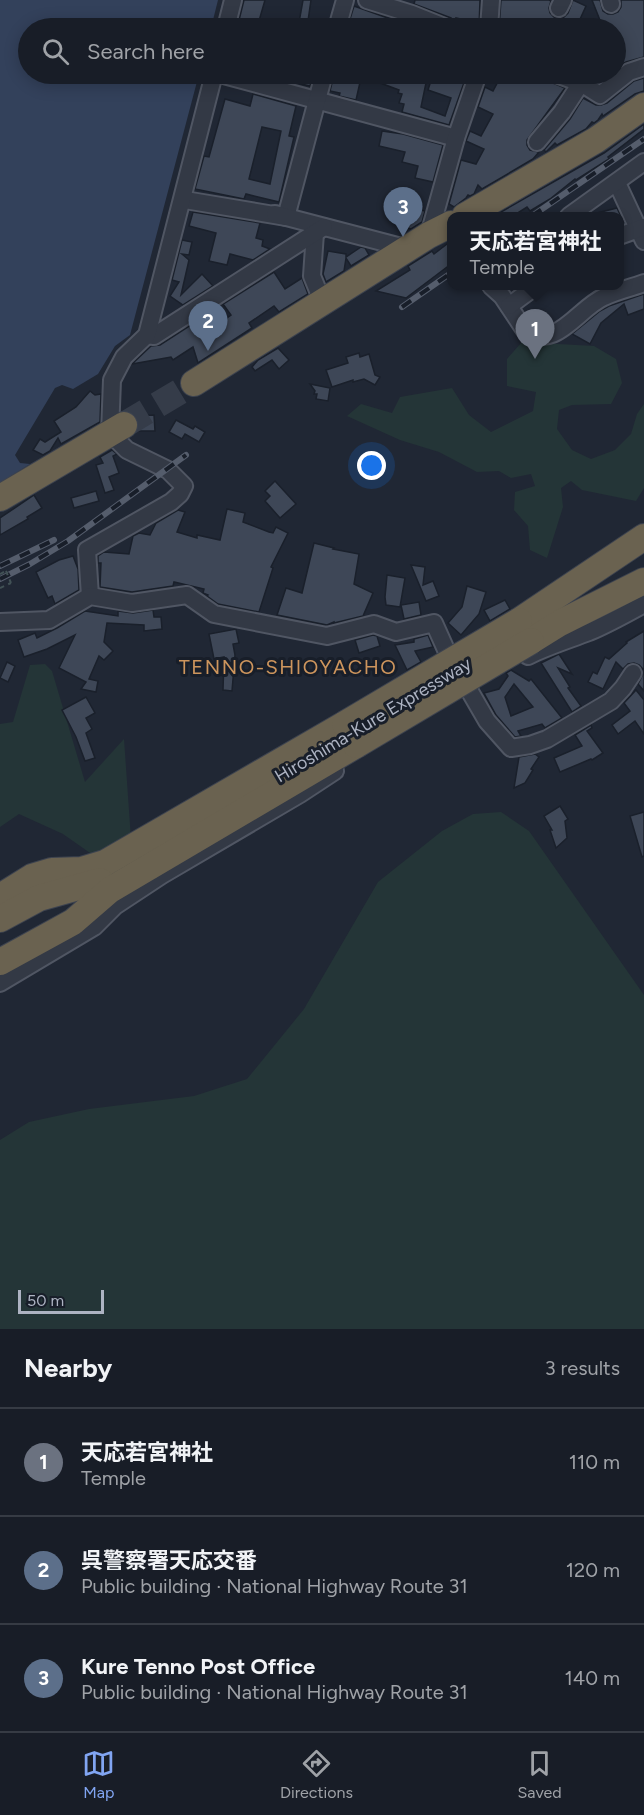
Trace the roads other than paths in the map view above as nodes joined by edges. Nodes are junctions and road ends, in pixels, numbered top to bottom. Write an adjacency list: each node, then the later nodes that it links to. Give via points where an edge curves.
1 (233, 0): 5 (street)
2 (345, 0): 6 (street)
3 (368, 0): 7 (street)
4 (492, 0): 8 (street)
5 (228, 18)
6 (340, 18)
7 (422, 18)
8 (490, 18)
9 (644, 67): 10 (street)
10 (626, 74)
11 (212, 84): 24 (street)
12 (256, 84): 18 (street)
13 (321, 84): 18 (street)
14 (475, 84): 20 (street)
15 (580, 84): 21 (street)
16 (583, 84): 17 (street, via 600,95)
17 (614, 84)
18 (317, 101): 20 (street); 27 (street)
19 (644, 106): 25 (highway, via 596,140)
20 (456, 138): 31 (street)
21 (537, 142)
22 (644, 162): 23 (street)
23 (617, 183): 26 (street); 29 (street)
24 (185, 194): 27 (street); 39 (street)
25 (472, 212)
26 (575, 212)
27 (286, 217): 28 (street)
28 (320, 230): 31 (street); 37 (street, via 312,276); 39 (street, via 154,336)
29 (642, 232): 30 (street)
30 (624, 235)
31 (430, 236): 37 (highway)
32 (644, 283): 36 (street)
33 (495, 290): 38 (street)
34 (530, 290): 38 (street)
35 (623, 290): 38 (street, via 602,297 554,335 529,333)
36 (624, 290)
37 (323, 303): 40 (highway)
38 (509, 306)
39 (147, 335): 41 (street, via 124,357 112,380)
40 (194, 383)
41 (117, 429): 42 (highway); 46 (street, via 127,450 168,470 184,486 171,502 87,550)
42 (0, 498)
43 (644, 537): 49 (highway)
44 (644, 556): 49 (highway)
45 (644, 581): 49 (highway, via 560,623)
46 (90, 596): 48 (street, via 49,620); 51 (street, via 132,603 188,595 214,614 327,636 374,624 396,632 434,623)
47 (644, 604): 51 (street, via 589,632 546,646)
48 (0, 622)
49 (525, 631): 52 (highway, bridge)
50 (633, 673): 51 (street, via 611,701 547,739 512,748 487,721)
51 (469, 689): 58 (street, via 162,875 115,906 94,927)
52 (350, 734): 53 (highway, Hiroshima-Kure Expressway); 54 (highway, via 105,863 32,877); 57 (highway, via 110,890 73,922)
53 (100, 881): 55 (highway, Hiroshima-Kure Expressway, via 39,898); 56 (highway, Hiroshima-Kure Expressway, via 49,918)
54 (0, 897)
55 (0, 919)
56 (0, 946)
57 (0, 962)
58 (0, 983)

